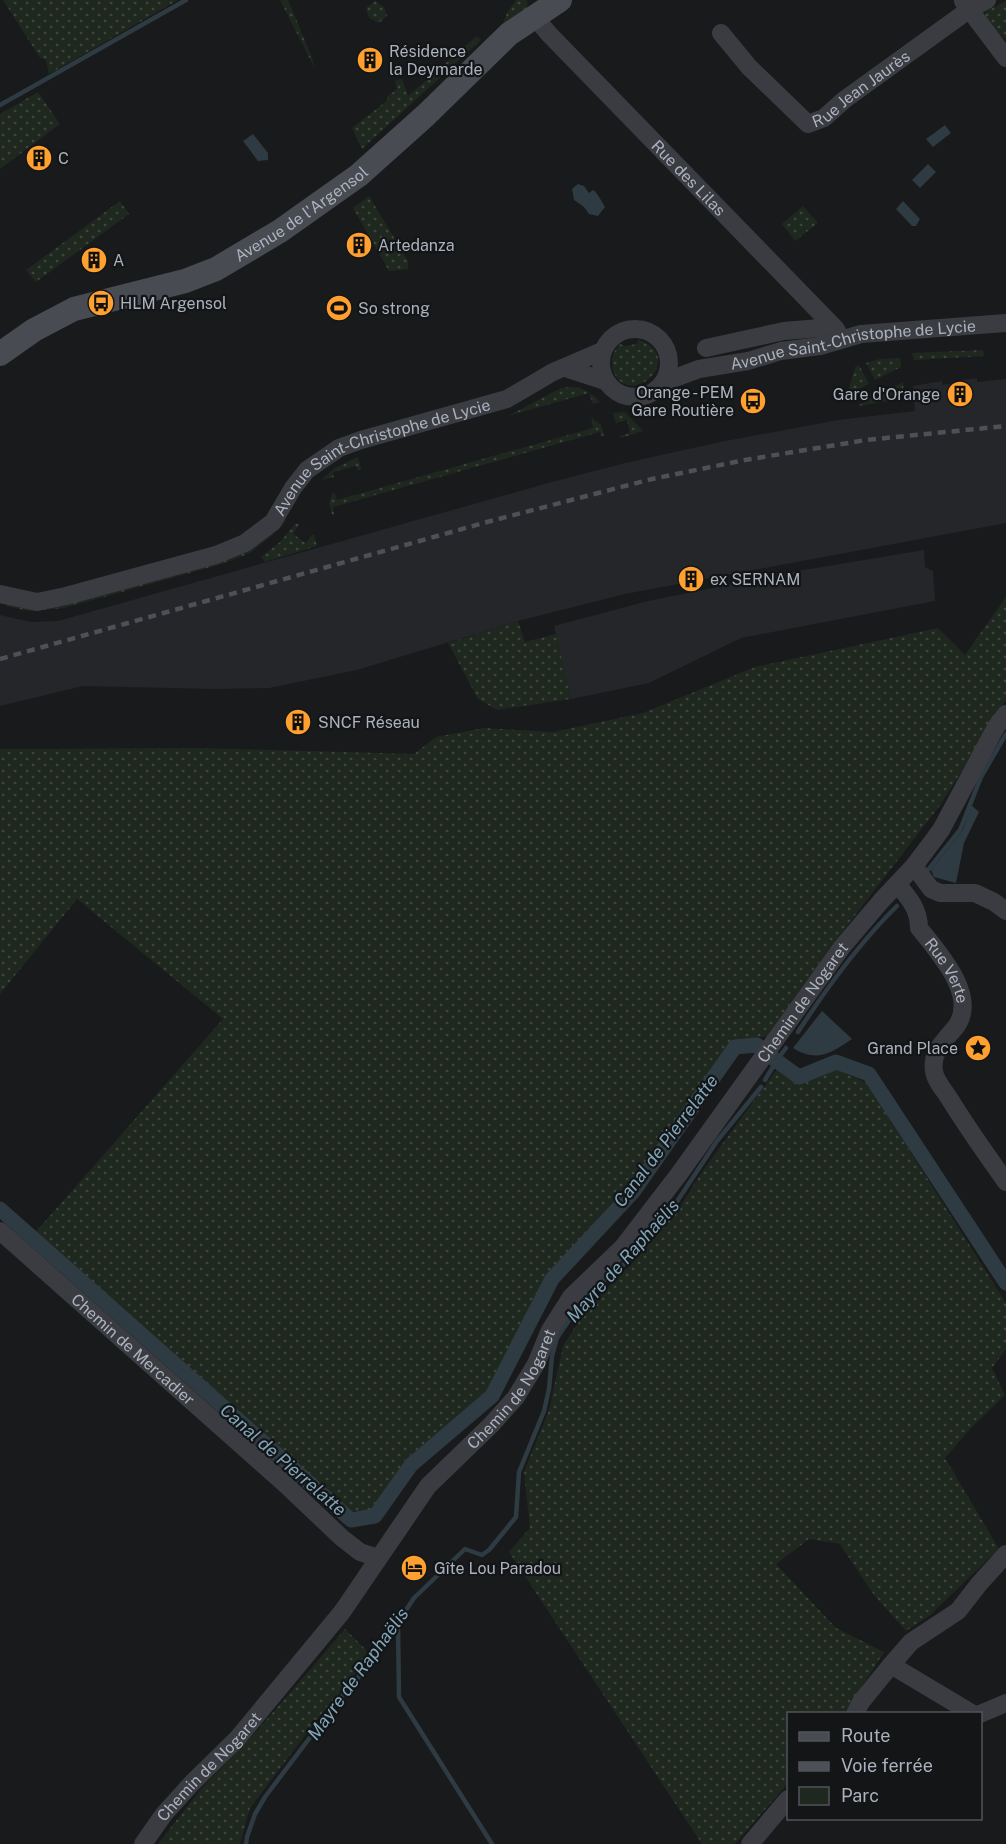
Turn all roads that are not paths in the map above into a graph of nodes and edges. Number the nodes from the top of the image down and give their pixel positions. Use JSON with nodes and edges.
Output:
{"nodes":[{"id":1,"x":560,"y":0,"type":"edge"},
{"id":2,"x":987,"y":0,"type":"edge"},
{"id":3,"x":966,"y":4,"type":"edge"},
{"id":4,"x":534,"y":16,"type":"junction"},
{"id":5,"x":721,"y":33,"type":"dead end"},
{"id":6,"x":1006,"y":58,"type":"edge"},
{"id":7,"x":830,"y":323,"type":"junction"},
{"id":8,"x":1006,"y":323,"type":"edge"},
{"id":9,"x":837,"y":342,"type":"junction"},
{"id":10,"x":706,"y":348,"type":"dead end"},
{"id":11,"x":602,"y":351,"type":"junction"},
{"id":12,"x":0,"y":354,"type":"edge"},
{"id":13,"x":669,"y":355,"type":"junction"},
{"id":14,"x":565,"y":368,"type":"junction"},
{"id":15,"x":699,"y":369,"type":"junction"},
{"id":16,"x":605,"y":381,"type":"junction"},
{"id":17,"x":664,"y":382,"type":"junction"},
{"id":18,"x":0,"y":594,"type":"edge"},
{"id":19,"x":1006,"y":714,"type":"edge"},
{"id":20,"x":914,"y":866,"type":"junction"},
{"id":21,"x":897,"y":885,"type":"junction"},
{"id":22,"x":1006,"y":911,"type":"edge"},
{"id":23,"x":1006,"y":1182,"type":"edge"},
{"id":24,"x":0,"y":1231,"type":"edge"},
{"id":25,"x":1006,"y":1554,"type":"edge"},
{"id":26,"x":378,"y":1558,"type":"junction"},
{"id":27,"x":891,"y":1665,"type":"junction"},
{"id":28,"x":1006,"y":1702,"type":"edge"},
{"id":29,"x":856,"y":1712,"type":"edge"},
{"id":30,"x":971,"y":1712,"type":"edge"},
{"id":31,"x":982,"y":1714,"type":"edge"},
{"id":32,"x":787,"y":1801,"type":"edge"},
{"id":33,"x":143,"y":1844,"type":"edge"},
{"id":34,"x":750,"y":1844,"type":"edge"}],
"edges":[{"from":1,"to":4,"type":"street","name":"Avenue de l'Argensol"},
{"from":2,"to":3,"type":"street","name":"Rue Jean Jaurès"},
{"from":3,"to":5,"type":"street","name":"Rue Jean Jaurès"},
{"from":3,"to":6,"type":"street"},
{"from":4,"to":7,"type":"street","name":"Rue des Lilas"},
{"from":4,"to":12,"type":"street","name":"Avenue de l'Argensol"},
{"from":7,"to":9,"type":"street","name":"Rue des Lilas"},
{"from":7,"to":10,"type":"street"},
{"from":8,"to":9,"type":"street","name":"Avenue Saint-Christophe de Lycie"},
{"from":9,"to":15,"type":"street","name":"Avenue Saint-Christophe de Lycie"},
{"from":11,"to":13,"type":"street"},
{"from":11,"to":14,"type":"street","name":"Avenue Saint-Christophe de Lycie"},
{"from":11,"to":16,"type":"street"},
{"from":13,"to":15,"type":"street"},
{"from":13,"to":17,"type":"street"},
{"from":14,"to":16,"type":"street"},
{"from":14,"to":18,"type":"street","name":"Avenue Saint-Christophe de Lycie"},
{"from":15,"to":17,"type":"street","name":"Avenue Saint-Christophe de Lycie"},
{"from":16,"to":17,"type":"street"},
{"from":19,"to":20,"type":"street","name":"Chemin de Nogaret"},
{"from":20,"to":21,"type":"street","name":"Chemin de Nogaret"},
{"from":20,"to":22,"type":"street"},
{"from":21,"to":23,"type":"street","name":"Rue Verte"},
{"from":21,"to":26,"type":"street","name":"Chemin de Nogaret"},
{"from":24,"to":26,"type":"street","name":"Chemin de Mercadier"},
{"from":25,"to":27,"type":"street"},
{"from":26,"to":33,"type":"street","name":"Chemin de Nogaret"},
{"from":27,"to":29,"type":"street"},
{"from":27,"to":30,"type":"street"},
{"from":28,"to":31,"type":"street"},
{"from":32,"to":34,"type":"street"}]}
